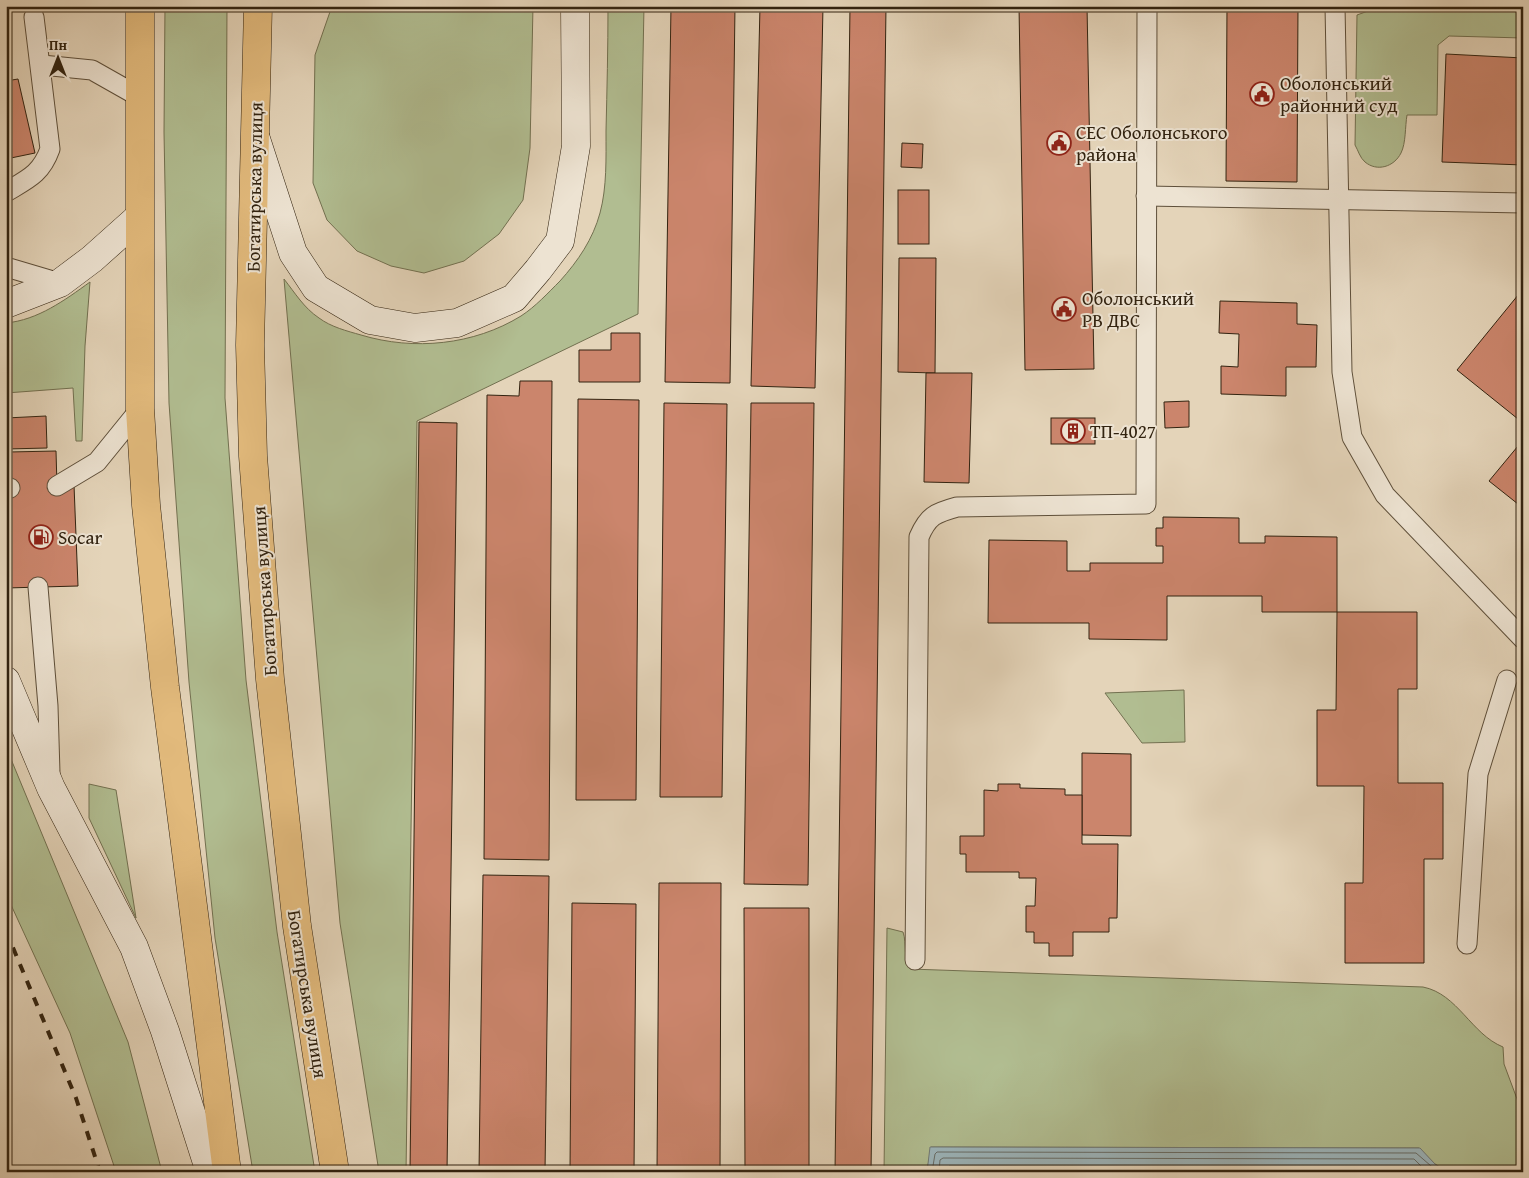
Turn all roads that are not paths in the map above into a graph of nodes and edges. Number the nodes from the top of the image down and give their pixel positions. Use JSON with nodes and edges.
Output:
{"nodes":[{"id":1,"x":140,"y":6,"type":"edge"},
{"id":2,"x":258,"y":6,"type":"edge"},
{"id":3,"x":575,"y":6,"type":"edge"},
{"id":4,"x":1147,"y":6,"type":"edge"},
{"id":5,"x":1334,"y":6,"type":"edge"},
{"id":6,"x":34,"y":17,"type":"dead end"},
{"id":7,"x":42,"y":65,"type":"junction"},
{"id":8,"x":138,"y":96,"type":"junction"},
{"id":9,"x":255,"y":134,"type":"junction"},
{"id":10,"x":6,"y":192,"type":"edge"},
{"id":11,"x":1146,"y":196,"type":"junction"},
{"id":12,"x":1338,"y":200,"type":"junction"},
{"id":13,"x":1523,"y":204,"type":"edge"},
{"id":14,"x":139,"y":217,"type":"junction"},
{"id":15,"x":6,"y":267,"type":"edge"},
{"id":16,"x":60,"y":283,"type":"junction"},
{"id":17,"x":6,"y":304,"type":"edge"},
{"id":18,"x":140,"y":409,"type":"junction"},
{"id":19,"x":57,"y":486,"type":"dead end"},
{"id":20,"x":38,"y":587,"type":"dead end"},
{"id":21,"x":1523,"y":639,"type":"edge"},
{"id":22,"x":1507,"y":680,"type":"dead end"},
{"id":23,"x":6,"y":681,"type":"edge"},
{"id":24,"x":51,"y":788,"type":"junction"},
{"id":25,"x":1467,"y":944,"type":"dead end"},
{"id":26,"x":915,"y":960,"type":"dead end"},
{"id":27,"x":210,"y":1172,"type":"edge"},
{"id":28,"x":227,"y":1172,"type":"edge"},
{"id":29,"x":335,"y":1172,"type":"edge"}],
"edges":[{"from":1,"to":8,"type":"main road"},
{"from":2,"to":9,"type":"main road","name":"Богатирська вулиця"},
{"from":3,"to":9,"type":"main road"},
{"from":4,"to":11,"type":"lane"},
{"from":5,"to":12,"type":"lane"},
{"from":6,"to":7,"type":"lane"},
{"from":7,"to":8,"type":"lane"},
{"from":7,"to":10,"type":"lane"},
{"from":8,"to":14,"type":"main road"},
{"from":9,"to":29,"type":"main road","name":"Богатирська вулиця"},
{"from":11,"to":12,"type":"lane"},
{"from":11,"to":26,"type":"lane"},
{"from":12,"to":13,"type":"lane"},
{"from":12,"to":21,"type":"lane"},
{"from":14,"to":16,"type":"main road"},
{"from":14,"to":18,"type":"main road"},
{"from":15,"to":16,"type":"lane"},
{"from":16,"to":17,"type":"main road"},
{"from":18,"to":19,"type":"lane"},
{"from":18,"to":28,"type":"main road"},
{"from":20,"to":24,"type":"lane"},
{"from":22,"to":25,"type":"lane"},
{"from":23,"to":24,"type":"main road"},
{"from":24,"to":27,"type":"main road"}]}
